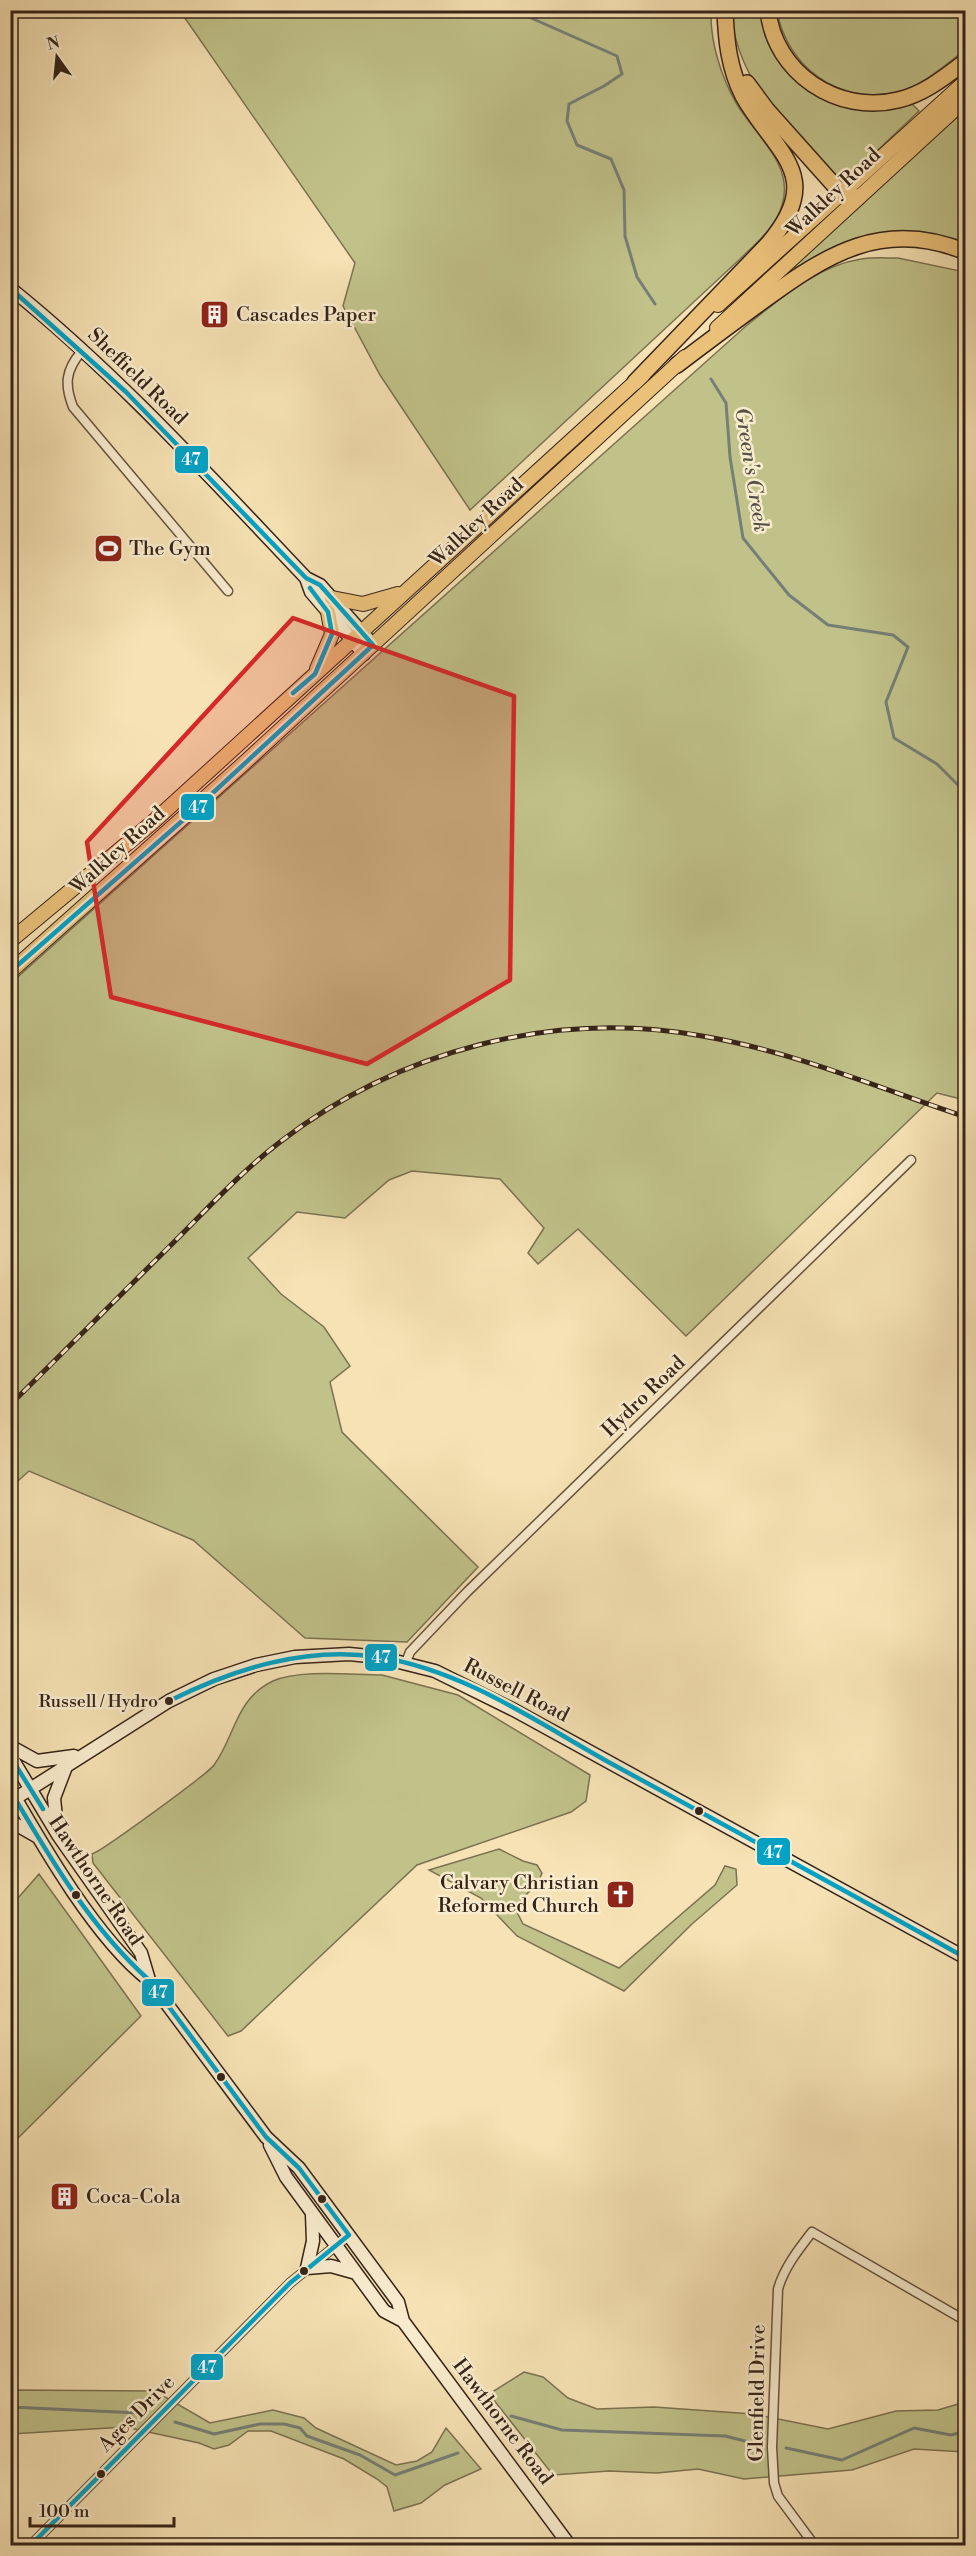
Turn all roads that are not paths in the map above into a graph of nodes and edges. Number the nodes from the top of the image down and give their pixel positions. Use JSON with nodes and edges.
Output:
{"nodes":[{"id":1,"x":725,"y":10,"type":"edge"},
{"id":2,"x":768,"y":10,"type":"edge"},
{"id":3,"x":727,"y":30,"type":"junction"},
{"id":4,"x":966,"y":61,"type":"edge"},
{"id":5,"x":966,"y":81,"type":"edge"},
{"id":6,"x":966,"y":99,"type":"edge"},
{"id":7,"x":842,"y":194,"type":"junction"},
{"id":8,"x":858,"y":197,"type":"junction"},
{"id":9,"x":966,"y":252,"type":"edge"},
{"id":10,"x":10,"y":288,"type":"edge"},
{"id":11,"x":81,"y":352,"type":"junction"},
{"id":12,"x":677,"y":364,"type":"junction"},
{"id":13,"x":635,"y":382,"type":"junction"},
{"id":14,"x":306,"y":578,"type":"junction"},
{"id":15,"x":228,"y":591,"type":"dead end"},
{"id":16,"x":405,"y":591,"type":"junction"},
{"id":17,"x":332,"y":598,"type":"junction"},
{"id":18,"x":328,"y":612,"type":"junction"},
{"id":19,"x":357,"y":635,"type":"junction"},
{"id":20,"x":368,"y":649,"type":"junction"},
{"id":21,"x":315,"y":674,"type":"junction"},
{"id":22,"x":10,"y":941,"type":"edge"},
{"id":23,"x":10,"y":972,"type":"edge"},
{"id":24,"x":910,"y":1160,"type":"dead end"},
{"id":25,"x":406,"y":1662,"type":"junction"},
{"id":26,"x":10,"y":1746,"type":"edge"},
{"id":27,"x":84,"y":1754,"type":"junction"},
{"id":28,"x":10,"y":1755,"type":"edge"},
{"id":29,"x":67,"y":1764,"type":"junction"},
{"id":30,"x":31,"y":1788,"type":"junction"},
{"id":31,"x":13,"y":1794,"type":"edge"},
{"id":32,"x":10,"y":1821,"type":"edge"},
{"id":33,"x":58,"y":1835,"type":"junction"},
{"id":34,"x":40,"y":1838,"type":"junction"},
{"id":35,"x":966,"y":1958,"type":"edge"},
{"id":36,"x":149,"y":1980,"type":"junction"},
{"id":37,"x":266,"y":2137,"type":"junction"},
{"id":38,"x":312,"y":2214,"type":"junction"},
{"id":39,"x":349,"y":2235,"type":"junction"},
{"id":40,"x":334,"y":2245,"type":"junction"},
{"id":41,"x":308,"y":2268,"type":"junction"},
{"id":42,"x":356,"y":2273,"type":"junction"},
{"id":43,"x":403,"y":2321,"type":"junction"},
{"id":44,"x":966,"y":2321,"type":"edge"},
{"id":45,"x":30,"y":2546,"type":"edge"},
{"id":46,"x":570,"y":2546,"type":"edge"},
{"id":47,"x":815,"y":2546,"type":"edge"}],
"edges":[{"from":1,"to":3,"type":"highway"},
{"from":2,"to":4,"type":"highway"},
{"from":3,"to":7,"type":"highway"},
{"from":3,"to":13,"type":"highway"},
{"from":5,"to":7,"type":"main road","name":"Walkley Road"},
{"from":6,"to":8,"type":"main road","name":"Walkley Road"},
{"from":7,"to":8,"type":"highway"},
{"from":7,"to":13,"type":"main road","name":"Walkley Road"},
{"from":8,"to":12,"type":"main road","name":"Walkley Road"},
{"from":9,"to":12,"type":"highway"},
{"from":10,"to":11,"type":"main road","name":"Sheffield Road"},
{"from":11,"to":14,"type":"main road","name":"Sheffield Road"},
{"from":11,"to":15,"type":"street"},
{"from":12,"to":20,"type":"main road","name":"Walkley Road"},
{"from":13,"to":16,"type":"main road","name":"Walkley Road"},
{"from":14,"to":17,"type":"main road","name":"Sheffield Road"},
{"from":14,"to":18,"type":"main road","name":"Sheffield Road"},
{"from":16,"to":17,"type":"main road"},
{"from":16,"to":19,"type":"main road","name":"Walkley Road"},
{"from":17,"to":19,"type":"main road","name":"Sheffield Road"},
{"from":18,"to":19,"type":"main road","name":"Sheffield Road"},
{"from":18,"to":21,"type":"main road"},
{"from":19,"to":20,"type":"main road","name":"Sheffield Road"},
{"from":19,"to":21,"type":"main road","name":"Walkley Road"},
{"from":20,"to":23,"type":"main road","name":"Walkley Road"},
{"from":21,"to":22,"type":"main road","name":"Walkley Road"},
{"from":24,"to":25,"type":"street","name":"Hydro Road"},
{"from":25,"to":27,"type":"main road","name":"Russell Road"},
{"from":25,"to":35,"type":"main road","name":"Russell Road"},
{"from":26,"to":27,"type":"main road"},
{"from":27,"to":29,"type":"main road","name":"Russell Road"},
{"from":28,"to":30,"type":"main road"},
{"from":29,"to":30,"type":"main road","name":"Russell Road"},
{"from":29,"to":33,"type":"main road"},
{"from":30,"to":31,"type":"main road","name":"Russell Road"},
{"from":30,"to":33,"type":"main road","name":"Hawthorne Road"},
{"from":31,"to":34,"type":"main road","name":"Hawthorne Road"},
{"from":32,"to":34,"type":"main road"},
{"from":33,"to":36,"type":"main road","name":"Hawthorne Road"},
{"from":34,"to":36,"type":"main road","name":"Hawthorne Road"},
{"from":36,"to":37,"type":"main road","name":"Hawthorne Road"},
{"from":37,"to":38,"type":"main road","name":"Hawthorne Road"},
{"from":37,"to":39,"type":"main road","name":"Hawthorne Road"},
{"from":38,"to":40,"type":"main road","name":"Hawthorne Road"},
{"from":38,"to":41,"type":"main road"},
{"from":39,"to":40,"type":"street","name":"Ages Drive"},
{"from":39,"to":43,"type":"main road","name":"Hawthorne Road"},
{"from":40,"to":41,"type":"street","name":"Ages Drive"},
{"from":40,"to":42,"type":"main road","name":"Hawthorne Road"},
{"from":41,"to":42,"type":"main road"},
{"from":41,"to":45,"type":"street","name":"Ages Drive"},
{"from":42,"to":43,"type":"main road","name":"Hawthorne Road"},
{"from":43,"to":46,"type":"main road","name":"Hawthorne Road"},
{"from":44,"to":47,"type":"street","name":"Glenfield Drive"}]}
